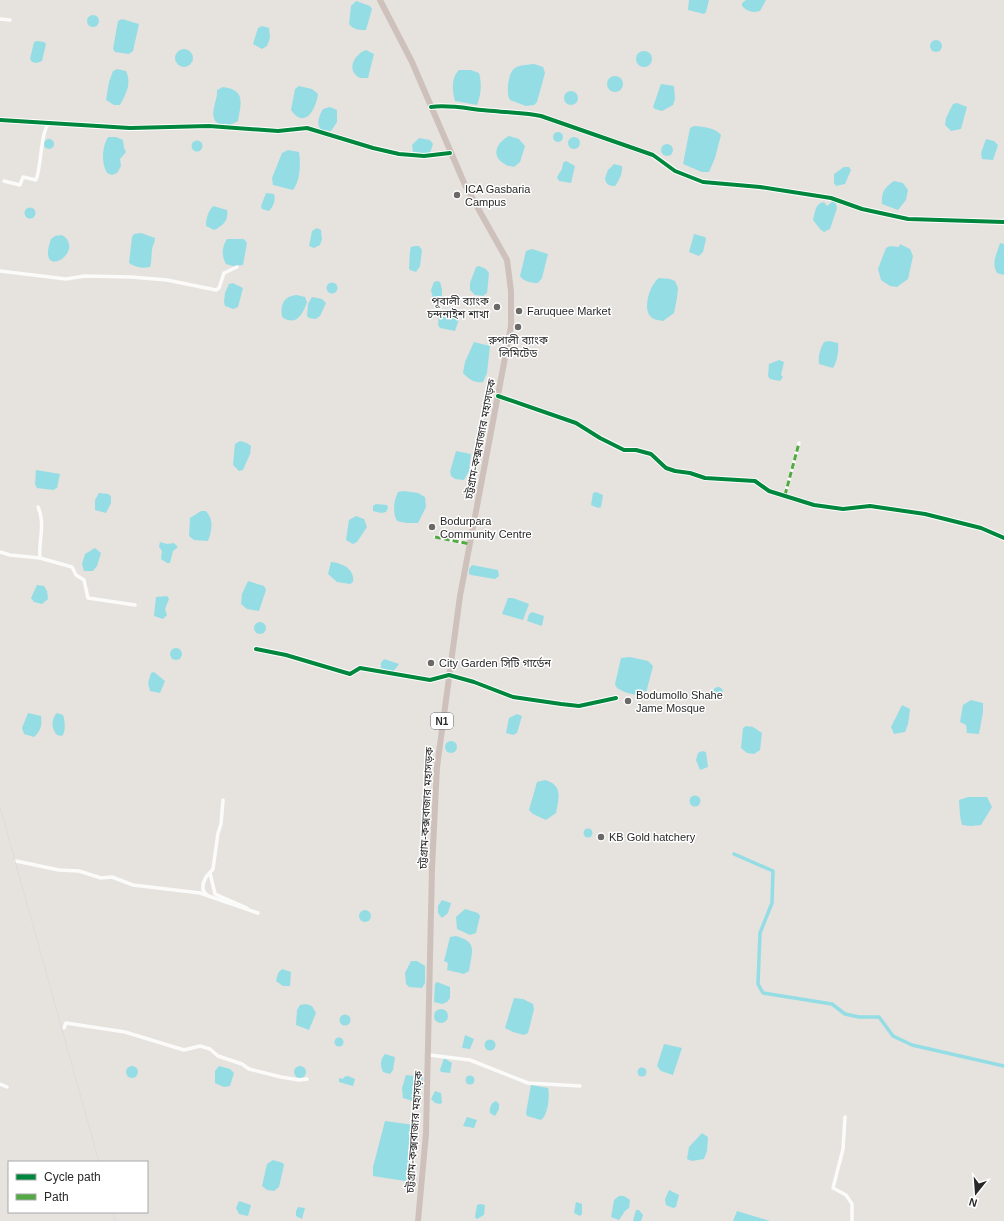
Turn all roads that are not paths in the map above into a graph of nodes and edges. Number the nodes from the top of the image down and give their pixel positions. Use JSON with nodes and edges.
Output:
{"nodes":[{"id":1,"x":380,"y":0,"type":"edge"},
{"id":2,"x":0,"y":19,"type":"edge"},
{"id":3,"x":10,"y":20,"type":"dead end"},
{"id":4,"x":431,"y":107,"type":"junction"},
{"id":5,"x":0,"y":120,"type":"edge"},
{"id":6,"x":49,"y":123,"type":"junction"},
{"id":7,"x":450,"y":153,"type":"junction"},
{"id":8,"x":4,"y":181,"type":"dead end"},
{"id":9,"x":1004,"y":222,"type":"edge"},
{"id":10,"x":237,"y":267,"type":"dead end"},
{"id":11,"x":0,"y":271,"type":"edge"},
{"id":12,"x":498,"y":396,"type":"junction"},
{"id":13,"x":799,"y":443,"type":"dead end"},
{"id":14,"x":785,"y":495,"type":"junction"},
{"id":15,"x":38,"y":507,"type":"dead end"},
{"id":16,"x":435,"y":536,"type":"dead end"},
{"id":17,"x":1004,"y":538,"type":"edge"},
{"id":18,"x":470,"y":544,"type":"junction"},
{"id":19,"x":0,"y":552,"type":"edge"},
{"id":20,"x":40,"y":558,"type":"junction"},
{"id":21,"x":135,"y":605,"type":"dead end"},
{"id":22,"x":256,"y":649,"type":"dead end"},
{"id":23,"x":449,"y":675,"type":"junction"},
{"id":24,"x":616,"y":698,"type":"dead end"},
{"id":25,"x":223,"y":800,"type":"dead end"},
{"id":26,"x":16,"y":861,"type":"dead end"},
{"id":27,"x":210,"y":873,"type":"junction"},
{"id":28,"x":208,"y":896,"type":"junction"},
{"id":29,"x":253,"y":912,"type":"junction"},
{"id":30,"x":258,"y":913,"type":"dead end"},
{"id":31,"x":64,"y":1028,"type":"dead end"},
{"id":32,"x":429,"y":1055,"type":"junction"},
{"id":33,"x":307,"y":1078,"type":"dead end"},
{"id":34,"x":0,"y":1084,"type":"edge"},
{"id":35,"x":580,"y":1086,"type":"dead end"},
{"id":36,"x":7,"y":1087,"type":"dead end"},
{"id":37,"x":845,"y":1117,"type":"dead end"},
{"id":38,"x":418,"y":1221,"type":"edge"},
{"id":39,"x":852,"y":1221,"type":"edge"}],
"edges":[{"from":1,"to":4,"type":"highway","name":"চট্টগ্রাম-কক্সবাজার মহাসড়ক","number":"N1"},
{"from":2,"to":3,"type":"street"},
{"from":4,"to":7,"type":"highway","name":"চট্টগ্রাম-কক্সবাজার মহাসড়ক","number":"N1"},
{"from":4,"to":9,"type":"street"},
{"from":5,"to":6,"type":"street"},
{"from":6,"to":7,"type":"street"},
{"from":6,"to":8,"type":"street"},
{"from":7,"to":12,"type":"highway","name":"চট্টগ্রাম-কক্সবাজার মহাসড়ক","number":"N1"},
{"from":10,"to":11,"type":"street"},
{"from":12,"to":14,"type":"street"},
{"from":12,"to":18,"type":"highway","name":"চট্টগ্রাম-কক্সবাজার মহাসড়ক","number":"N1"},
{"from":13,"to":14,"type":"street"},
{"from":14,"to":17,"type":"street"},
{"from":15,"to":20,"type":"street"},
{"from":16,"to":18,"type":"street"},
{"from":18,"to":23,"type":"highway","name":"চট্টগ্রাম-কক্সবাজার মহাসড়ক","number":"N1"},
{"from":19,"to":20,"type":"street"},
{"from":20,"to":21,"type":"street"},
{"from":22,"to":23,"type":"street"},
{"from":23,"to":24,"type":"street"},
{"from":23,"to":32,"type":"highway","name":"চট্টগ্রাম-কক্সবাজার মহাসড়ক","number":"N1"},
{"from":25,"to":27,"type":"street"},
{"from":26,"to":28,"type":"street"},
{"from":27,"to":28,"type":"street"},
{"from":27,"to":29,"type":"street"},
{"from":28,"to":29,"type":"street"},
{"from":29,"to":30,"type":"street"},
{"from":31,"to":33,"type":"street"},
{"from":32,"to":35,"type":"street"},
{"from":32,"to":38,"type":"highway","name":"চট্টগ্রাম-কক্সবাজার মহাসড়ক","number":"N1"},
{"from":34,"to":36,"type":"street"},
{"from":37,"to":39,"type":"street"}]}
